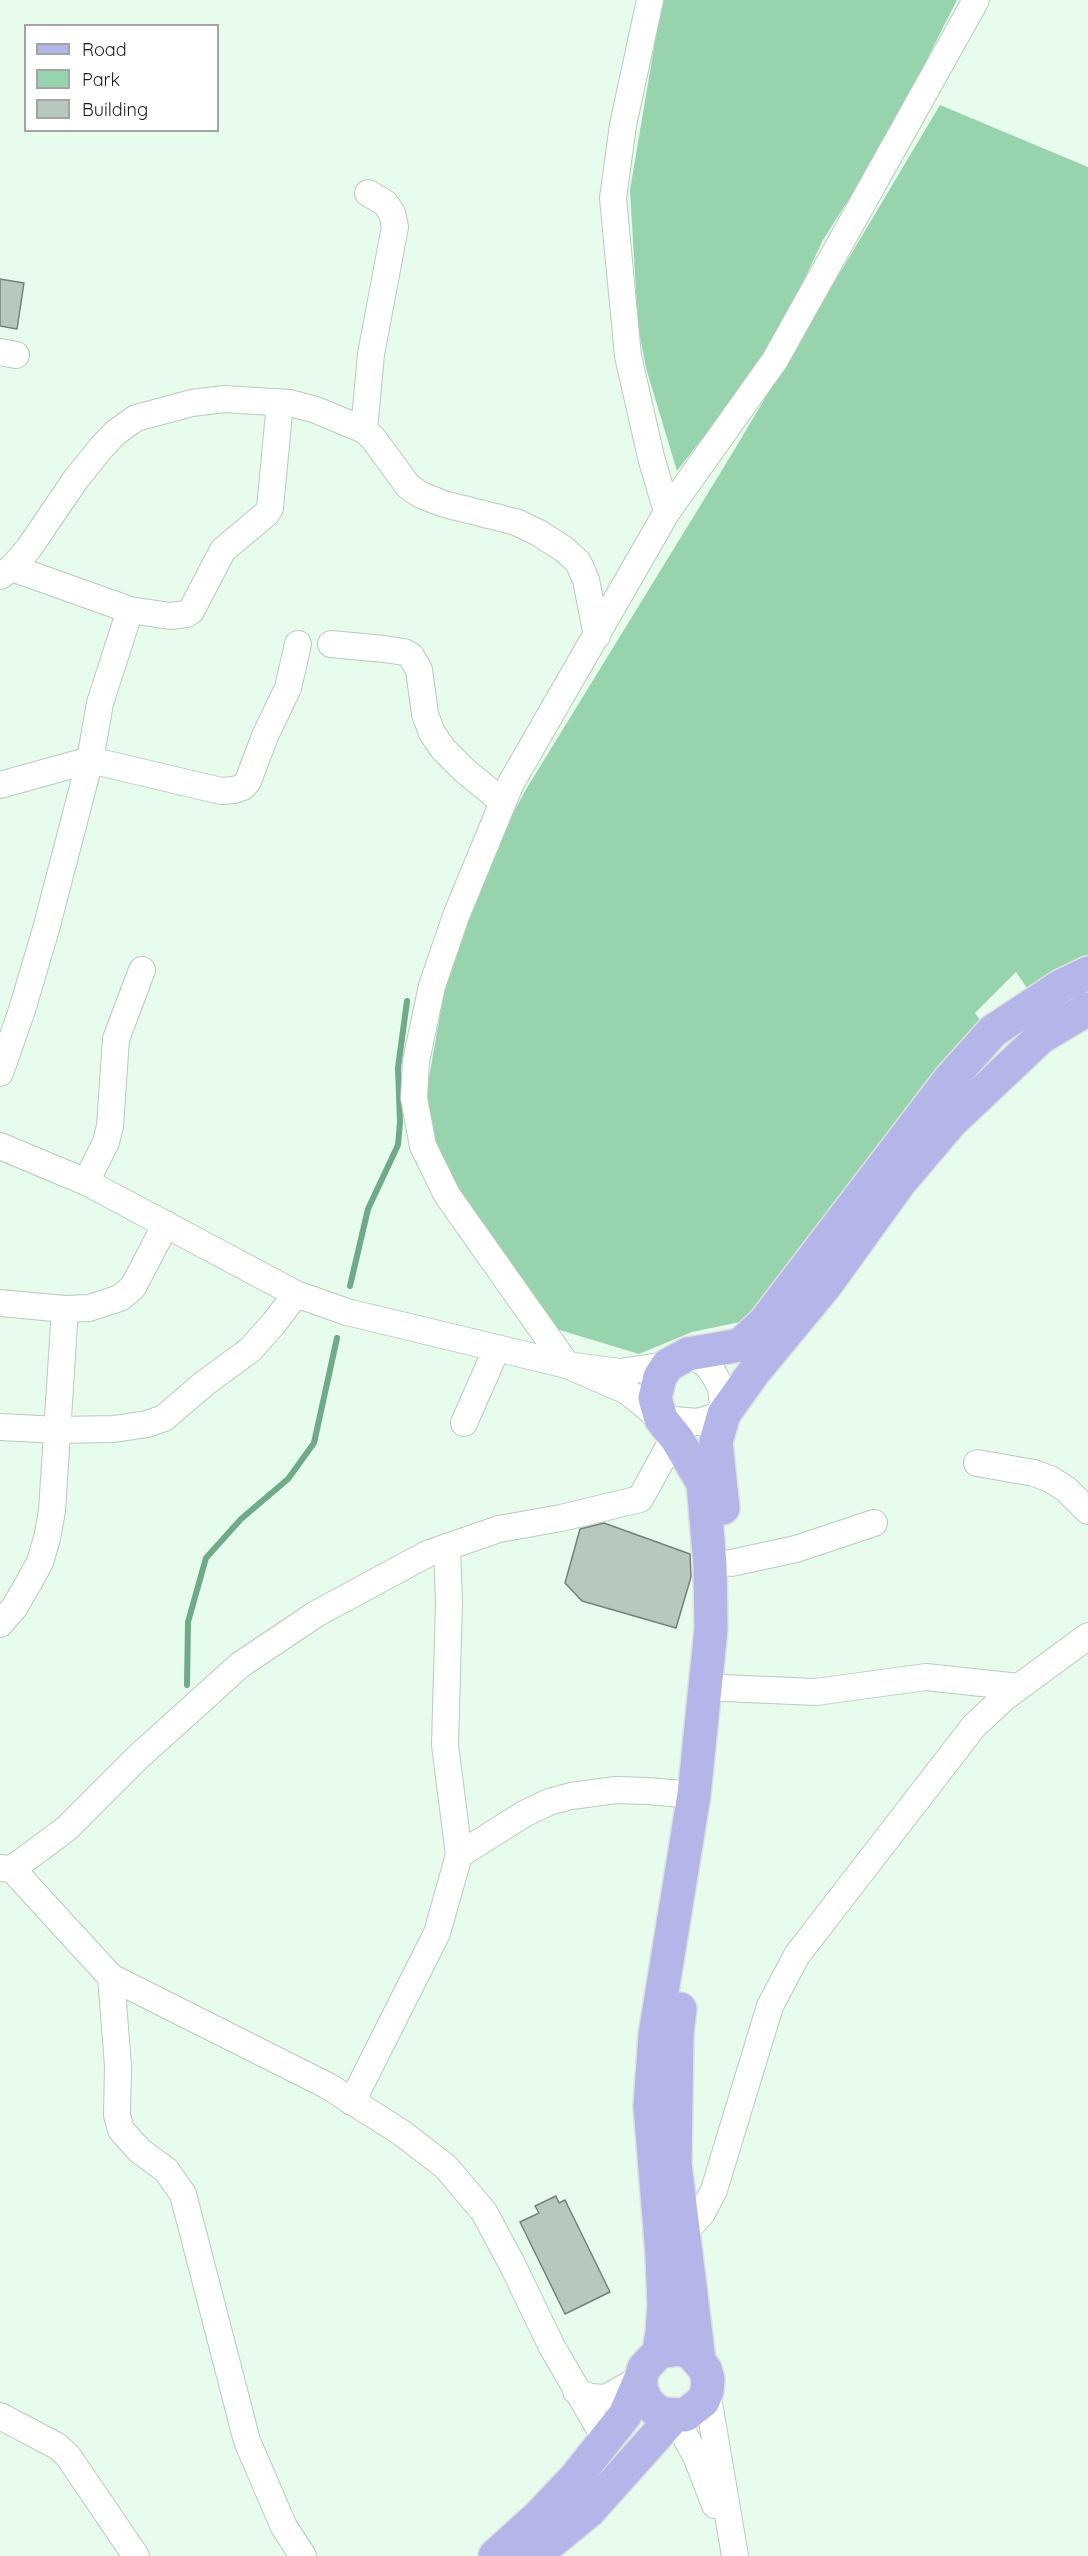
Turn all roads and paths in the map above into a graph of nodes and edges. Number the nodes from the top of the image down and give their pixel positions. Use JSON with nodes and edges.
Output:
{"nodes":[{"id":1,"x":650,"y":0,"type":"edge"},
{"id":2,"x":976,"y":0,"type":"edge"},
{"id":3,"x":368,"y":193,"type":"dead end"},
{"id":4,"x":280,"y":403,"type":"junction"},
{"id":5,"x":364,"y":430,"type":"junction"},
{"id":6,"x":667,"y":512,"type":"junction"},
{"id":7,"x":6,"y":572,"type":"edge"},
{"id":8,"x":130,"y":610,"type":"junction"},
{"id":9,"x":597,"y":636,"type":"junction"},
{"id":10,"x":298,"y":644,"type":"dead end"},
{"id":11,"x":332,"y":644,"type":"dead end"},
{"id":12,"x":90,"y":760,"type":"junction"},
{"id":13,"x":1,"y":790,"type":"edge"},
{"id":14,"x":503,"y":802,"type":"junction"},
{"id":15,"x":142,"y":970,"type":"dead end"},
{"id":16,"x":1088,"y":973,"type":"edge"},
{"id":17,"x":1088,"y":1009,"type":"edge"},
{"id":18,"x":0,"y":1072,"type":"edge"},
{"id":19,"x":0,"y":1146,"type":"edge"},
{"id":20,"x":86,"y":1182,"type":"junction"},
{"id":21,"x":166,"y":1224,"type":"junction"},
{"id":22,"x":296,"y":1293,"type":"junction"},
{"id":23,"x":0,"y":1303,"type":"edge"},
{"id":24,"x":65,"y":1309,"type":"junction"},
{"id":25,"x":497,"y":1348,"type":"junction"},
{"id":26,"x":678,"y":1360,"type":"junction"},
{"id":27,"x":567,"y":1365,"type":"junction"},
{"id":28,"x":724,"y":1414,"type":"junction"},
{"id":29,"x":464,"y":1424,"type":"dead end"},
{"id":30,"x":673,"y":1426,"type":"junction"},
{"id":31,"x":0,"y":1427,"type":"edge"},
{"id":32,"x":57,"y":1430,"type":"junction"},
{"id":33,"x":977,"y":1463,"type":"dead end"},
{"id":34,"x":1088,"y":1510,"type":"edge"},
{"id":35,"x":874,"y":1523,"type":"dead end"},
{"id":36,"x":447,"y":1547,"type":"junction"},
{"id":37,"x":731,"y":1563,"type":"junction"},
{"id":38,"x":0,"y":1624,"type":"edge"},
{"id":39,"x":1088,"y":1636,"type":"edge"},
{"id":40,"x":1019,"y":1687,"type":"junction"},
{"id":41,"x":723,"y":1688,"type":"junction"},
{"id":42,"x":694,"y":1796,"type":"junction"},
{"id":43,"x":459,"y":1855,"type":"junction"},
{"id":44,"x":6,"y":1869,"type":"edge"},
{"id":45,"x":111,"y":1977,"type":"junction"},
{"id":46,"x":352,"y":2102,"type":"junction"},
{"id":47,"x":685,"y":2232,"type":"junction"},
{"id":48,"x":699,"y":2360,"type":"junction"},
{"id":49,"x":650,"y":2365,"type":"junction"},
{"id":50,"x":576,"y":2391,"type":"junction"},
{"id":51,"x":707,"y":2391,"type":"junction"},
{"id":52,"x":0,"y":2416,"type":"edge"},
{"id":53,"x":674,"y":2416,"type":"junction"},
{"id":54,"x":606,"y":2440,"type":"junction"},
{"id":55,"x":136,"y":2556,"type":"edge"},
{"id":56,"x":303,"y":2556,"type":"edge"},
{"id":57,"x":495,"y":2556,"type":"edge"},
{"id":58,"x":534,"y":2556,"type":"edge"},
{"id":59,"x":734,"y":2556,"type":"edge"}],
"edges":[{"from":1,"to":6,"type":"street"},
{"from":2,"to":6,"type":"street"},
{"from":3,"to":5,"type":"street"},
{"from":4,"to":5,"type":"street"},
{"from":4,"to":7,"type":"street"},
{"from":4,"to":8,"type":"street"},
{"from":5,"to":9,"type":"street"},
{"from":6,"to":9,"type":"street"},
{"from":7,"to":8,"type":"street"},
{"from":8,"to":12,"type":"street"},
{"from":9,"to":14,"type":"street"},
{"from":10,"to":12,"type":"street"},
{"from":11,"to":14,"type":"street"},
{"from":12,"to":13,"type":"street"},
{"from":12,"to":18,"type":"street"},
{"from":14,"to":27,"type":"street"},
{"from":15,"to":20,"type":"street"},
{"from":16,"to":26,"type":"main road"},
{"from":17,"to":28,"type":"main road"},
{"from":19,"to":20,"type":"street"},
{"from":20,"to":21,"type":"street"},
{"from":21,"to":22,"type":"street"},
{"from":21,"to":24,"type":"street"},
{"from":22,"to":25,"type":"street"},
{"from":22,"to":32,"type":"street"},
{"from":23,"to":24,"type":"street"},
{"from":24,"to":32,"type":"street"},
{"from":25,"to":27,"type":"street"},
{"from":25,"to":29,"type":"street"},
{"from":26,"to":27,"type":"street"},
{"from":26,"to":28,"type":"street"},
{"from":26,"to":30,"type":"main road"},
{"from":27,"to":30,"type":"street"},
{"from":28,"to":30,"type":"street"},
{"from":28,"to":37,"type":"main road"},
{"from":30,"to":36,"type":"street"},
{"from":30,"to":42,"type":"main road"},
{"from":31,"to":32,"type":"street"},
{"from":32,"to":38,"type":"street"},
{"from":33,"to":34,"type":"street"},
{"from":35,"to":37,"type":"street"},
{"from":36,"to":43,"type":"street"},
{"from":36,"to":44,"type":"street"},
{"from":37,"to":41,"type":"main road"},
{"from":39,"to":40,"type":"street"},
{"from":40,"to":41,"type":"street"},
{"from":40,"to":47,"type":"street"},
{"from":41,"to":47,"type":"main road"},
{"from":42,"to":43,"type":"street"},
{"from":42,"to":49,"type":"main road"},
{"from":43,"to":46,"type":"street"},
{"from":44,"to":45,"type":"street"},
{"from":45,"to":46,"type":"street"},
{"from":45,"to":56,"type":"street"},
{"from":46,"to":50,"type":"street"},
{"from":47,"to":48,"type":"main road"},
{"from":48,"to":49,"type":"main road"},
{"from":48,"to":51,"type":"main road"},
{"from":49,"to":50,"type":"street"},
{"from":49,"to":53,"type":"main road"},
{"from":49,"to":54,"type":"main road"},
{"from":50,"to":54,"type":"street"},
{"from":51,"to":53,"type":"main road"},
{"from":51,"to":59,"type":"street"},
{"from":52,"to":55,"type":"street"},
{"from":53,"to":58,"type":"main road"},
{"from":53,"to":59,"type":"street"},
{"from":54,"to":57,"type":"main road"}]}
